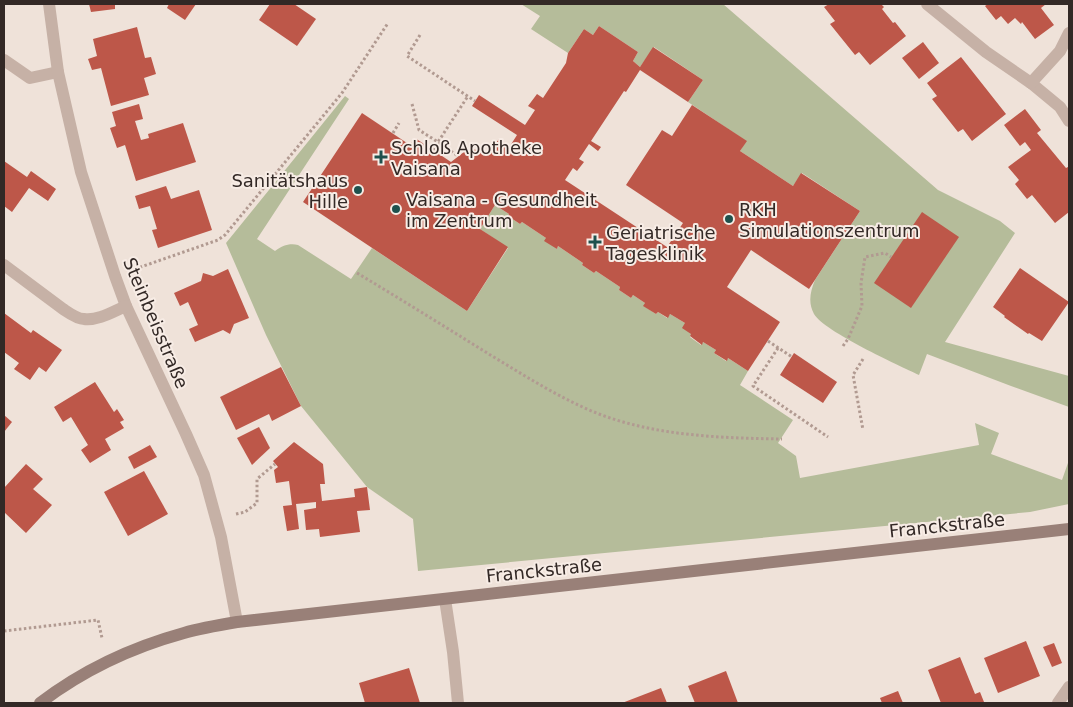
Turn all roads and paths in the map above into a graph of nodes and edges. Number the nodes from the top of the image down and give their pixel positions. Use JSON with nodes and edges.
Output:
{"nodes":[{"id":1,"x":49,"y":4,"type":"edge"},
{"id":2,"x":926,"y":4,"type":"edge"},
{"id":3,"x":388,"y":23,"type":"dead end"},
{"id":4,"x":1069,"y":34,"type":"edge"},
{"id":5,"x":420,"y":35,"type":"dead end"},
{"id":6,"x":4,"y":60,"type":"edge"},
{"id":7,"x":58,"y":72,"type":"junction"},
{"id":8,"x":1030,"y":83,"type":"junction"},
{"id":9,"x":468,"y":96,"type":"junction"},
{"id":10,"x":475,"y":101,"type":"dead end"},
{"id":11,"x":412,"y":104,"type":"dead end"},
{"id":12,"x":1069,"y":121,"type":"edge"},
{"id":13,"x":399,"y":123,"type":"dead end"},
{"id":14,"x":393,"y":133,"type":"dead end"},
{"id":15,"x":438,"y":142,"type":"junction"},
{"id":16,"x":433,"y":150,"type":"dead end"},
{"id":17,"x":458,"y":156,"type":"dead end"},
{"id":18,"x":891,"y":257,"type":"dead end"},
{"id":19,"x":4,"y":265,"type":"edge"},
{"id":20,"x":132,"y":270,"type":"dead end"},
{"id":21,"x":357,"y":273,"type":"dead end"},
{"id":22,"x":126,"y":306,"type":"junction"},
{"id":23,"x":768,"y":341,"type":"dead end"},
{"id":24,"x":843,"y":346,"type":"dead end"},
{"id":25,"x":778,"y":348,"type":"junction"},
{"id":26,"x":792,"y":357,"type":"dead end"},
{"id":27,"x":863,"y":359,"type":"dead end"},
{"id":28,"x":863,"y":430,"type":"dead end"},
{"id":29,"x":828,"y":436,"type":"dead end"},
{"id":30,"x":782,"y":439,"type":"dead end"},
{"id":31,"x":275,"y":464,"type":"dead end"},
{"id":32,"x":216,"y":519,"type":"junction"},
{"id":33,"x":1069,"y":529,"type":"edge"},
{"id":34,"x":445,"y":599,"type":"junction"},
{"id":35,"x":237,"y":622,"type":"junction"},
{"id":36,"x":4,"y":631,"type":"edge"},
{"id":37,"x":102,"y":638,"type":"dead end"},
{"id":38,"x":1069,"y":688,"type":"edge"},
{"id":39,"x":40,"y":703,"type":"edge"},
{"id":40,"x":458,"y":703,"type":"edge"},
{"id":41,"x":1058,"y":703,"type":"edge"}],
"edges":[{"from":1,"to":7,"type":"street","name":"Steinbeisstraße"},
{"from":2,"to":8,"type":"street"},
{"from":3,"to":20,"type":"path"},
{"from":4,"to":8,"type":"street"},
{"from":5,"to":9,"type":"path"},
{"from":6,"to":7,"type":"street"},
{"from":7,"to":22,"type":"street","name":"Steinbeisstraße"},
{"from":8,"to":12,"type":"street"},
{"from":9,"to":10,"type":"path"},
{"from":9,"to":15,"type":"path"},
{"from":11,"to":15,"type":"path"},
{"from":13,"to":14,"type":"path"},
{"from":15,"to":16,"type":"path"},
{"from":15,"to":17,"type":"path"},
{"from":18,"to":24,"type":"path"},
{"from":19,"to":22,"type":"street"},
{"from":21,"to":30,"type":"path"},
{"from":22,"to":32,"type":"street","name":"Steinbeisstraße"},
{"from":23,"to":25,"type":"path"},
{"from":25,"to":26,"type":"path"},
{"from":25,"to":29,"type":"path"},
{"from":27,"to":28,"type":"path"},
{"from":31,"to":32,"type":"path"},
{"from":32,"to":35,"type":"street","name":"Steinbeisstraße"},
{"from":33,"to":34,"type":"street","name":"Franckstraße"},
{"from":34,"to":35,"type":"street","name":"Franckstraße"},
{"from":34,"to":40,"type":"street"},
{"from":35,"to":39,"type":"street","name":"Franckstraße"},
{"from":36,"to":37,"type":"path"},
{"from":38,"to":41,"type":"street"}]}
